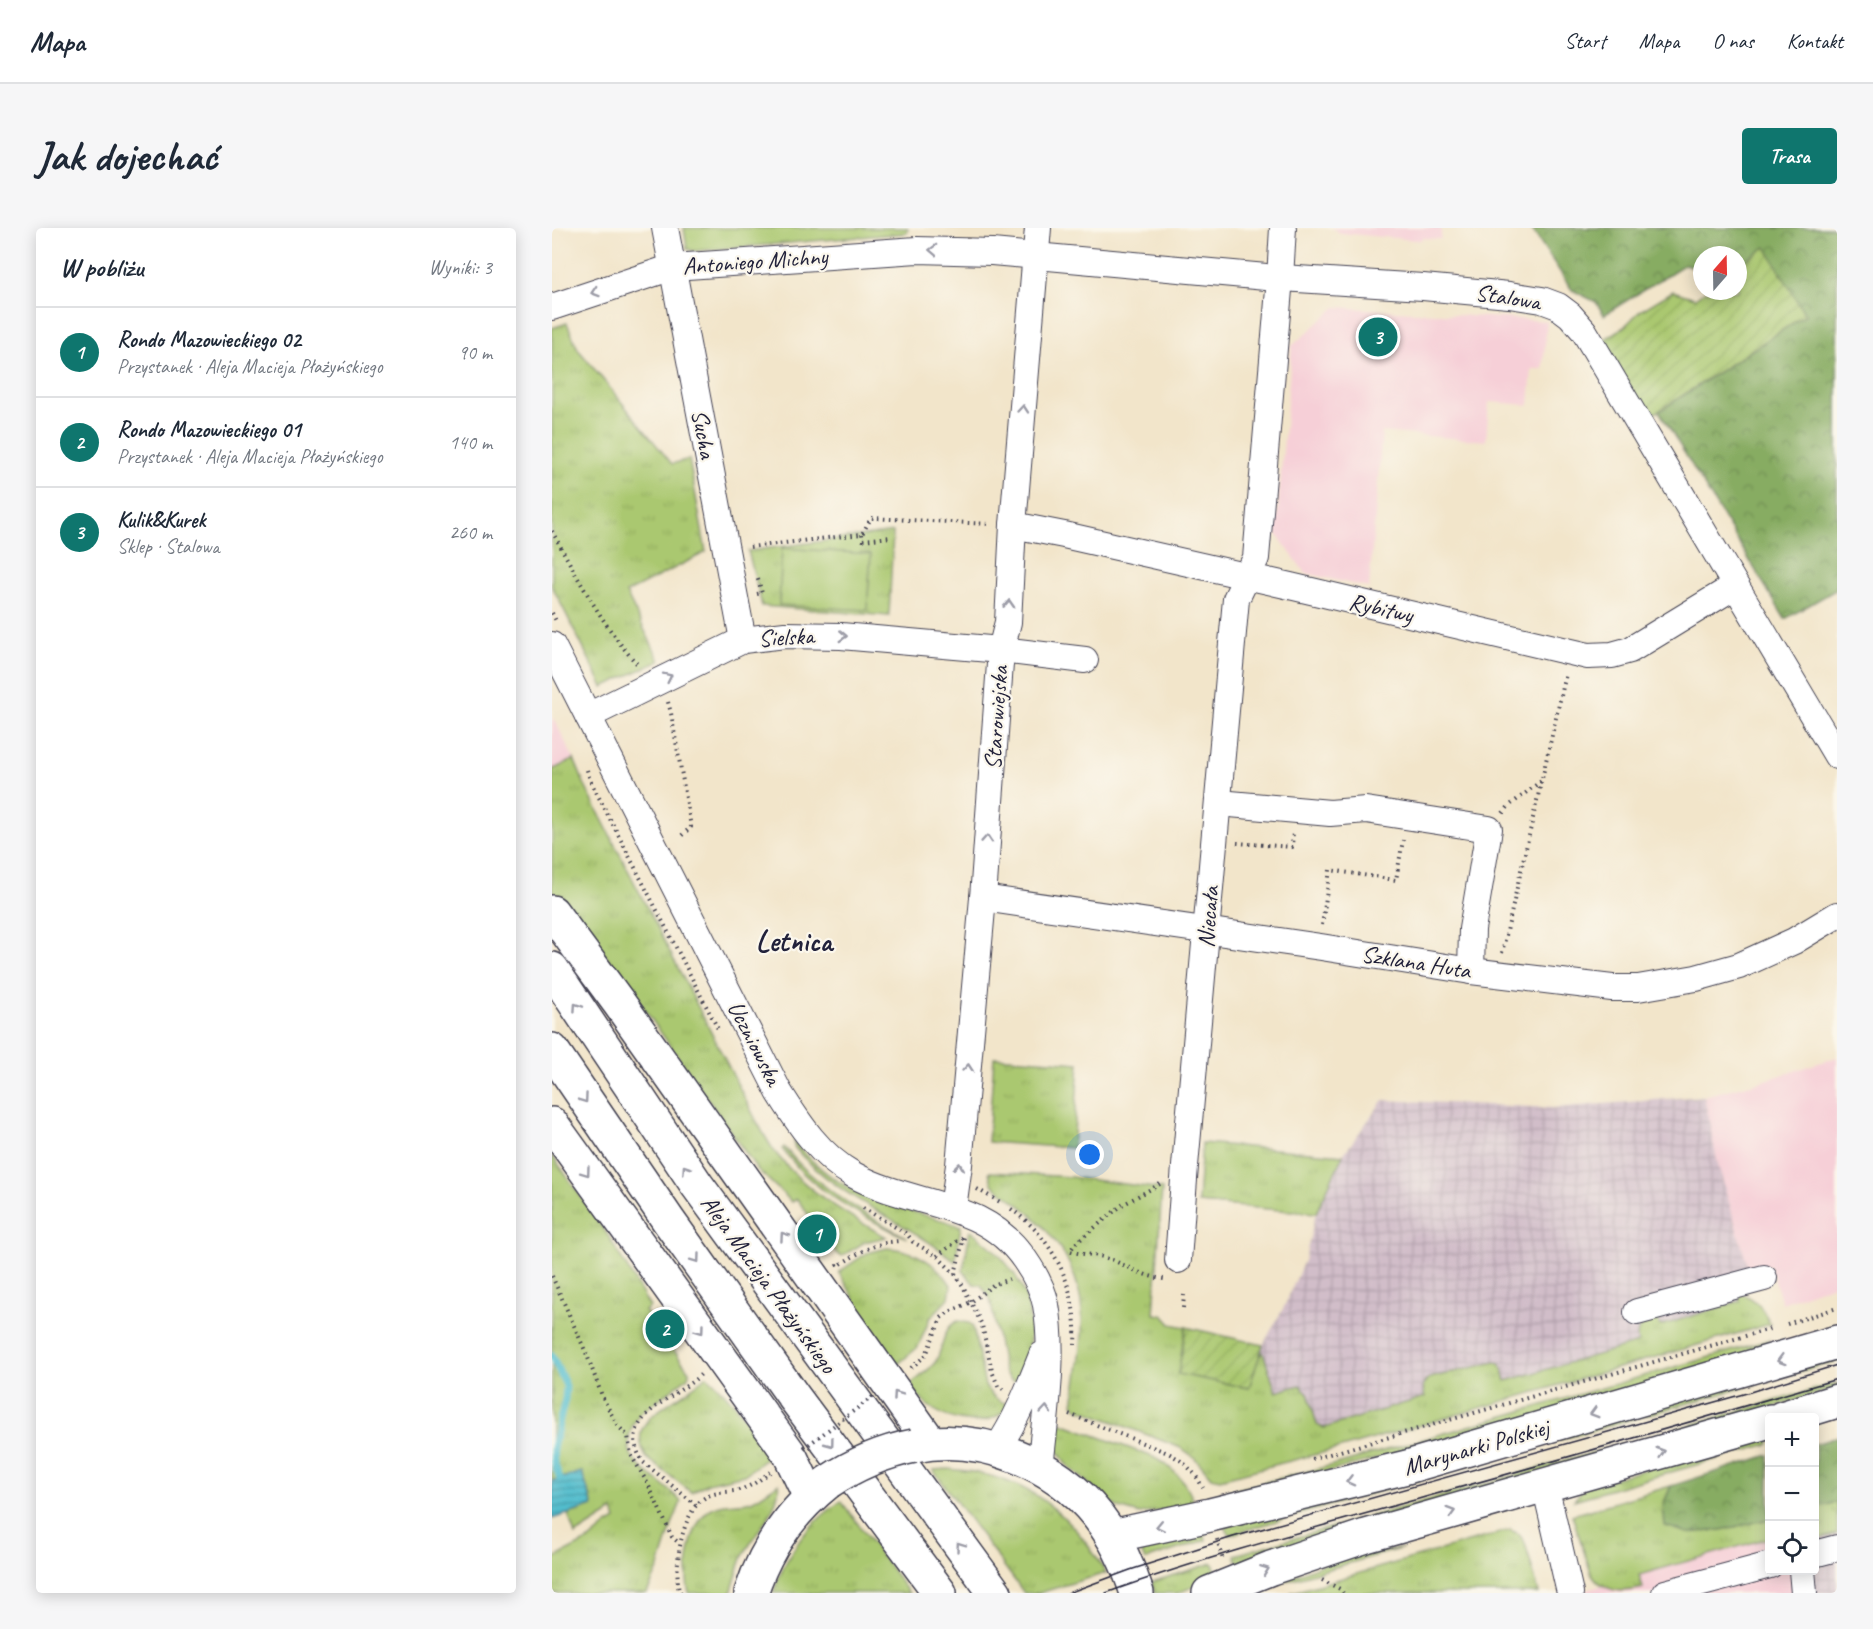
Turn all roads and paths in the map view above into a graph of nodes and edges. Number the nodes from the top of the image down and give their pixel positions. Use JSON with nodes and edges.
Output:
{"nodes":[{"id":1,"x":665,"y":228,"type":"edge"},
{"id":2,"x":1038,"y":228,"type":"edge"},
{"id":3,"x":1283,"y":228,"type":"edge"},
{"id":4,"x":1036,"y":256,"type":"junction"},
{"id":5,"x":673,"y":267,"type":"junction"},
{"id":6,"x":1280,"y":278,"type":"junction"},
{"id":7,"x":552,"y":307,"type":"edge"},
{"id":8,"x":1013,"y":525,"type":"junction"},
{"id":9,"x":862,"y":534,"type":"junction"},
{"id":10,"x":891,"y":537,"type":"dead end"},
{"id":11,"x":725,"y":550,"type":"junction"},
{"id":12,"x":1247,"y":576,"type":"junction"},
{"id":13,"x":1735,"y":586,"type":"junction"},
{"id":14,"x":743,"y":640,"type":"junction"},
{"id":15,"x":552,"y":645,"type":"edge"},
{"id":16,"x":1001,"y":650,"type":"junction"},
{"id":17,"x":1571,"y":653,"type":"junction"},
{"id":18,"x":1085,"y":660,"type":"dead end"},
{"id":19,"x":588,"y":716,"type":"junction"},
{"id":20,"x":1837,"y":756,"type":"edge"},
{"id":21,"x":1542,"y":780,"type":"junction"},
{"id":22,"x":1219,"y":803,"type":"junction"},
{"id":23,"x":1294,"y":810,"type":"junction"},
{"id":24,"x":1406,"y":816,"type":"junction"},
{"id":25,"x":1489,"y":829,"type":"junction"},
{"id":26,"x":1216,"y":841,"type":"junction"},
{"id":27,"x":983,"y":898,"type":"junction"},
{"id":28,"x":552,"y":912,"type":"edge"},
{"id":29,"x":1837,"y":915,"type":"edge"},
{"id":30,"x":1322,"y":926,"type":"dead end"},
{"id":31,"x":1206,"y":931,"type":"junction"},
{"id":32,"x":1500,"y":961,"type":"dead end"},
{"id":33,"x":552,"y":969,"type":"edge"},
{"id":34,"x":1471,"y":971,"type":"junction"},
{"id":35,"x":552,"y":1050,"type":"edge"},
{"id":36,"x":552,"y":1124,"type":"edge"},
{"id":37,"x":1162,"y":1182,"type":"dead end"},
{"id":38,"x":953,"y":1208,"type":"junction"},
{"id":39,"x":964,"y":1236,"type":"dead end"},
{"id":40,"x":901,"y":1241,"type":"dead end"},
{"id":41,"x":914,"y":1242,"type":"dead end"},
{"id":42,"x":937,"y":1256,"type":"junction"},
{"id":43,"x":832,"y":1257,"type":"dead end"},
{"id":44,"x":1172,"y":1270,"type":"joint"},
{"id":45,"x":552,"y":1276,"type":"edge"},
{"id":46,"x":1012,"y":1278,"type":"dead end"},
{"id":47,"x":1764,"y":1278,"type":"dead end"},
{"id":48,"x":1184,"y":1295,"type":"dead end"},
{"id":49,"x":971,"y":1302,"type":"junction"},
{"id":50,"x":1183,"y":1308,"type":"dead end"},
{"id":51,"x":1837,"y":1308,"type":"edge"},
{"id":52,"x":1637,"y":1312,"type":"dead end"},
{"id":53,"x":1787,"y":1324,"type":"dead end"},
{"id":54,"x":1770,"y":1329,"type":"dead end"},
{"id":55,"x":1049,"y":1338,"type":"junction"},
{"id":56,"x":1837,"y":1342,"type":"edge"},
{"id":57,"x":694,"y":1366,"type":"dead end"},
{"id":58,"x":904,"y":1374,"type":"dead end"},
{"id":59,"x":1011,"y":1393,"type":"dead end"},
{"id":60,"x":875,"y":1395,"type":"dead end"},
{"id":61,"x":1837,"y":1401,"type":"edge"},
{"id":62,"x":1064,"y":1413,"type":"dead end"},
{"id":63,"x":1798,"y":1413,"type":"edge"},
{"id":64,"x":1765,"y":1422,"type":"edge"},
{"id":65,"x":922,"y":1444,"type":"junction"},
{"id":66,"x":804,"y":1448,"type":"dead end"},
{"id":67,"x":996,"y":1450,"type":"junction"},
{"id":68,"x":1309,"y":1460,"type":"dead end"},
{"id":69,"x":1040,"y":1468,"type":"junction"},
{"id":70,"x":770,"y":1472,"type":"dead end"},
{"id":71,"x":1545,"y":1485,"type":"junction"},
{"id":72,"x":819,"y":1490,"type":"junction"},
{"id":73,"x":1204,"y":1493,"type":"dead end"},
{"id":74,"x":696,"y":1505,"type":"junction"},
{"id":75,"x":1112,"y":1536,"type":"junction"},
{"id":76,"x":1216,"y":1537,"type":"dead end"},
{"id":77,"x":680,"y":1544,"type":"junction"},
{"id":78,"x":1837,"y":1548,"type":"edge"},
{"id":79,"x":1819,"y":1553,"type":"edge"},
{"id":80,"x":1765,"y":1566,"type":"edge"},
{"id":81,"x":1803,"y":1575,"type":"edge"},
{"id":82,"x":1318,"y":1579,"type":"dead end"},
{"id":83,"x":1217,"y":1580,"type":"edge"},
{"id":84,"x":679,"y":1592,"type":"edge"},
{"id":85,"x":751,"y":1593,"type":"edge"},
{"id":86,"x":940,"y":1593,"type":"edge"},
{"id":87,"x":995,"y":1593,"type":"edge"},
{"id":88,"x":1137,"y":1593,"type":"edge"},
{"id":89,"x":1343,"y":1593,"type":"edge"},
{"id":90,"x":1570,"y":1593,"type":"edge"},
{"id":91,"x":1665,"y":1593,"type":"edge"},
{"id":92,"x":1804,"y":1593,"type":"edge"}],
"edges":[{"from":1,"to":5,"type":"street","name":"Sucha"},
{"from":2,"to":4,"type":"street","name":"Starowiejska"},
{"from":3,"to":6,"type":"street","name":"Niecała"},
{"from":4,"to":5,"type":"street","name":"Antoniego Michny","one_way":true},
{"from":4,"to":6,"type":"street","name":"Stalowa"},
{"from":8,"to":4,"type":"street","name":"Starowiejska","one_way":true},
{"from":5,"to":7,"type":"street","name":"Antoniego Michny","one_way":true},
{"from":5,"to":11,"type":"street","name":"Sucha"},
{"from":6,"to":12,"type":"street","name":"Niecała"},
{"from":6,"to":13,"type":"street","name":"Stalowa"},
{"from":8,"to":9,"type":"path"},
{"from":8,"to":12,"type":"street","name":"Rybitwy"},
{"from":16,"to":8,"type":"street","name":"Starowiejska","one_way":true},
{"from":9,"to":10,"type":"path"},
{"from":9,"to":11,"type":"path"},
{"from":11,"to":14,"type":"street","name":"Sucha"},
{"from":12,"to":17,"type":"street","name":"Rybitwy"},
{"from":12,"to":22,"type":"street","name":"Niecała"},
{"from":13,"to":17,"type":"street","name":"Rybitwy"},
{"from":13,"to":20,"type":"street","name":"Stalowa"},
{"from":14,"to":16,"type":"street","name":"Sielska","one_way":true},
{"from":19,"to":14,"type":"street","name":"Sielska","one_way":true},
{"from":15,"to":19,"type":"street","name":"Uczniowska"},
{"from":16,"to":18,"type":"street","name":"Sielska"},
{"from":27,"to":16,"type":"street","name":"Starowiejska","one_way":true},
{"from":17,"to":21,"type":"path"},
{"from":19,"to":38,"type":"street","name":"Uczniowska"},
{"from":21,"to":25,"type":"path"},
{"from":21,"to":32,"type":"path"},
{"from":22,"to":23,"type":"street"},
{"from":22,"to":26,"type":"street","name":"Niecała"},
{"from":23,"to":24,"type":"street"},
{"from":23,"to":26,"type":"path"},
{"from":24,"to":25,"type":"street"},
{"from":24,"to":30,"type":"path"},
{"from":25,"to":34,"type":"street"},
{"from":26,"to":31,"type":"street","name":"Niecała"},
{"from":27,"to":31,"type":"street","name":"Szklana Huta"},
{"from":38,"to":27,"type":"street","name":"Starowiejska","one_way":true},
{"from":65,"to":28,"type":"main road","one_way":true},
{"from":29,"to":34,"type":"street","name":"Szklana Huta"},
{"from":31,"to":34,"type":"street","name":"Szklana Huta"},
{"from":31,"to":44,"type":"street","name":"Niecała"},
{"from":87,"to":33,"type":"main road","name":"Aleja Macieja Płażyńskiego","one_way":true},
{"from":35,"to":86,"type":"main road","name":"Aleja Macieja Płażyńskiego","one_way":true},
{"from":36,"to":72,"type":"main road","one_way":true},
{"from":37,"to":44,"type":"path"},
{"from":38,"to":55,"type":"street","name":"Uczniowska"},
{"from":39,"to":42,"type":"path"},
{"from":40,"to":43,"type":"path"},
{"from":41,"to":42,"type":"path"},
{"from":42,"to":49,"type":"path"},
{"from":45,"to":77,"type":"path"},
{"from":46,"to":49,"type":"path"},
{"from":47,"to":52,"type":"street"},
{"from":48,"to":50,"type":"path"},
{"from":49,"to":58,"type":"path"},
{"from":49,"to":59,"type":"path"},
{"from":51,"to":53,"type":"path"},
{"from":54,"to":68,"type":"path"},
{"from":55,"to":67,"type":"street","name":"Uczniowska"},
{"from":69,"to":55,"type":"street","name":"Uczniowska","one_way":true},
{"from":56,"to":75,"type":"main road","name":"Marynarki Polskiej","one_way":true},
{"from":57,"to":74,"type":"path"},
{"from":60,"to":66,"type":"path","bridge":true},
{"from":61,"to":63,"type":"main road"},
{"from":62,"to":73,"type":"path"},
{"from":71,"to":64,"type":"main road","one_way":true},
{"from":65,"to":67,"type":"main road"},
{"from":65,"to":72,"type":"main road","bridge":true},
{"from":67,"to":69,"type":"main road"},
{"from":69,"to":75,"type":"main road"},
{"from":70,"to":74,"type":"path"},
{"from":83,"to":71,"type":"main road","one_way":true},
{"from":71,"to":90,"type":"street"},
{"from":72,"to":85,"type":"main road"},
{"from":74,"to":77,"type":"path"},
{"from":75,"to":88,"type":"main road"},
{"from":76,"to":83,"type":"path"},
{"from":77,"to":84,"type":"path"},
{"from":78,"to":79,"type":"street"},
{"from":80,"to":91,"type":"street"},
{"from":81,"to":92,"type":"street"},
{"from":82,"to":89,"type":"path"}]}
